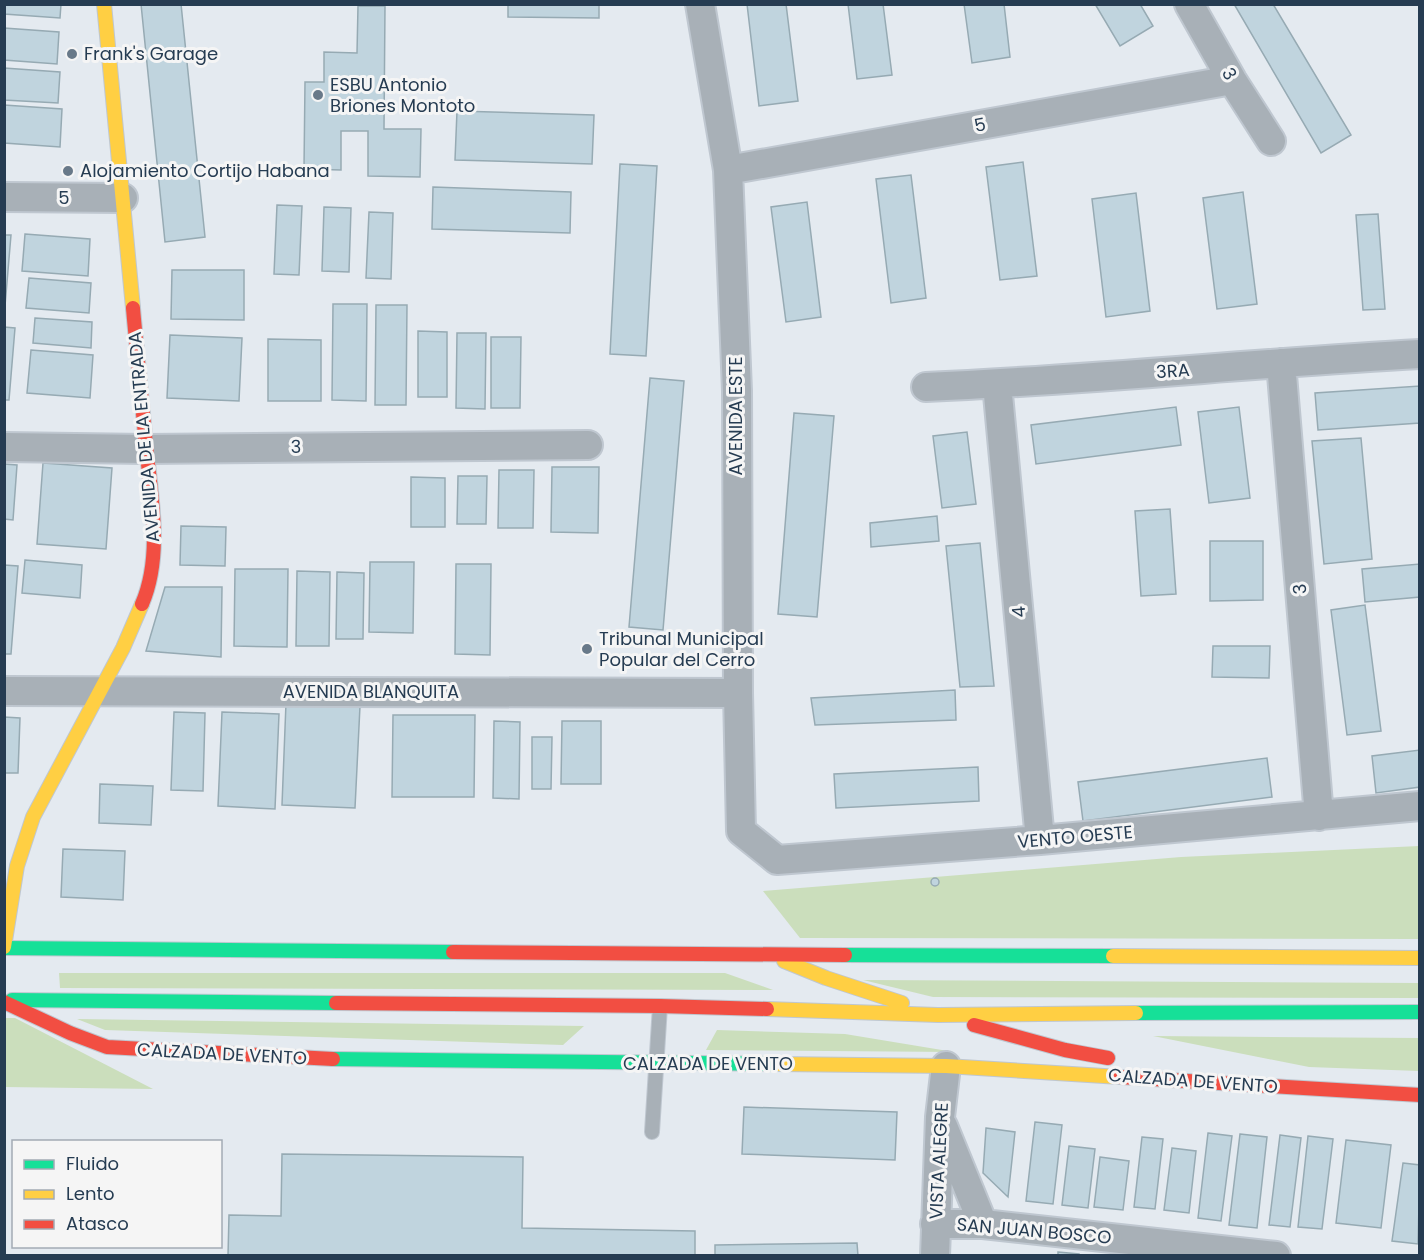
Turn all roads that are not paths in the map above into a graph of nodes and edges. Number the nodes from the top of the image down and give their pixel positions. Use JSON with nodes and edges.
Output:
{"nodes":[{"id":1,"x":104,"y":4,"type":"edge"},
{"id":2,"x":700,"y":4,"type":"edge"},
{"id":3,"x":1189,"y":4,"type":"edge"},
{"id":4,"x":1232,"y":80,"type":"junction"},
{"id":5,"x":1271,"y":141,"type":"dead end"},
{"id":6,"x":728,"y":170,"type":"junction"},
{"id":7,"x":4,"y":197,"type":"edge"},
{"id":8,"x":123,"y":198,"type":"junction"},
{"id":9,"x":1419,"y":354,"type":"edge"},
{"id":10,"x":1281,"y":363,"type":"junction"},
{"id":11,"x":998,"y":384,"type":"junction"},
{"id":12,"x":926,"y":387,"type":"dead end"},
{"id":13,"x":588,"y":445,"type":"dead end"},
{"id":14,"x":4,"y":447,"type":"edge"},
{"id":15,"x":146,"y":448,"type":"junction"},
{"id":16,"x":4,"y":691,"type":"edge"},
{"id":17,"x":98,"y":691,"type":"junction"},
{"id":18,"x":738,"y":693,"type":"junction"},
{"id":19,"x":1419,"y":806,"type":"edge"},
{"id":20,"x":1319,"y":816,"type":"junction"},
{"id":21,"x":741,"y":831,"type":"joint"},
{"id":22,"x":1040,"y":840,"type":"junction"},
{"id":23,"x":4,"y":947,"type":"edge"},
{"id":24,"x":767,"y":954,"type":"junction"},
{"id":25,"x":1419,"y":958,"type":"edge"},
{"id":26,"x":4,"y":1001,"type":"edge"},
{"id":27,"x":660,"y":1006,"type":"junction"},
{"id":28,"x":1419,"y":1012,"type":"edge"},
{"id":29,"x":938,"y":1015,"type":"junction"},
{"id":30,"x":1122,"y":1060,"type":"dead end"},
{"id":31,"x":657,"y":1064,"type":"junction"},
{"id":32,"x":946,"y":1066,"type":"junction"},
{"id":33,"x":1156,"y":1066,"type":"dead end"},
{"id":34,"x":1293,"y":1088,"type":"junction"},
{"id":35,"x":1419,"y":1095,"type":"edge"},
{"id":36,"x":940,"y":1117,"type":"junction"},
{"id":37,"x":652,"y":1131,"type":"dead end"},
{"id":38,"x":935,"y":1224,"type":"junction"},
{"id":39,"x":983,"y":1224,"type":"junction"},
{"id":40,"x":935,"y":1256,"type":"edge"},
{"id":41,"x":1276,"y":1256,"type":"edge"}],
"edges":[{"from":1,"to":8,"type":"main road","name":"AVENIDA DE LA ENTRADA"},
{"from":2,"to":6,"type":"street","name":"AVENIDA ESTE"},
{"from":3,"to":4,"type":"street","name":"3"},
{"from":4,"to":5,"type":"street","name":"3"},
{"from":4,"to":6,"type":"street","name":"5"},
{"from":6,"to":18,"type":"street","name":"AVENIDA ESTE"},
{"from":7,"to":8,"type":"street","name":"5"},
{"from":8,"to":15,"type":"main road","name":"AVENIDA DE LA ENTRADA"},
{"from":9,"to":10,"type":"street","name":"3RA"},
{"from":10,"to":11,"type":"street","name":"3RA"},
{"from":10,"to":20,"type":"street","name":"3"},
{"from":11,"to":12,"type":"street","name":"3RA"},
{"from":11,"to":22,"type":"street","name":"4"},
{"from":13,"to":15,"type":"street","name":"3"},
{"from":14,"to":15,"type":"street","name":"3"},
{"from":15,"to":17,"type":"main road","name":"AVENIDA DE LA ENTRADA"},
{"from":16,"to":17,"type":"street","name":"AVENIDA BLANQUITA"},
{"from":17,"to":18,"type":"street","name":"AVENIDA BLANQUITA"},
{"from":17,"to":23,"type":"main road","name":"AVENIDA DE LA ENTRADA"},
{"from":18,"to":21,"type":"street","name":"AVENIDA ESTE"},
{"from":19,"to":20,"type":"street","name":"VENTO OESTE"},
{"from":20,"to":22,"type":"street","name":"VENTO OESTE"},
{"from":21,"to":22,"type":"street","name":"VENTO OESTE"},
{"from":23,"to":24,"type":"main road"},
{"from":24,"to":25,"type":"main road"},
{"from":24,"to":29,"type":"main road"},
{"from":26,"to":27,"type":"main road","name":"CALZADA DE VENTO"},
{"from":26,"to":31,"type":"main road","name":"CALZADA DE VENTO"},
{"from":27,"to":29,"type":"main road","name":"CALZADA DE VENTO"},
{"from":27,"to":31,"type":"lane"},
{"from":28,"to":29,"type":"main road","name":"CALZADA DE VENTO"},
{"from":29,"to":30,"type":"main road"},
{"from":31,"to":32,"type":"main road","name":"CALZADA DE VENTO"},
{"from":31,"to":37,"type":"lane"},
{"from":32,"to":34,"type":"main road","name":"CALZADA DE VENTO"},
{"from":32,"to":36,"type":"street","name":"VISTA ALEGRE"},
{"from":33,"to":34,"type":"main road"},
{"from":34,"to":35,"type":"main road","name":"CALZADA DE VENTO"},
{"from":36,"to":38,"type":"street","name":"VISTA ALEGRE"},
{"from":36,"to":39,"type":"street"},
{"from":38,"to":39,"type":"street","name":"SAN JUAN BOSCO"},
{"from":38,"to":40,"type":"street","name":"VISTA ALEGRE"},
{"from":39,"to":41,"type":"street","name":"SAN JUAN BOSCO"}]}
